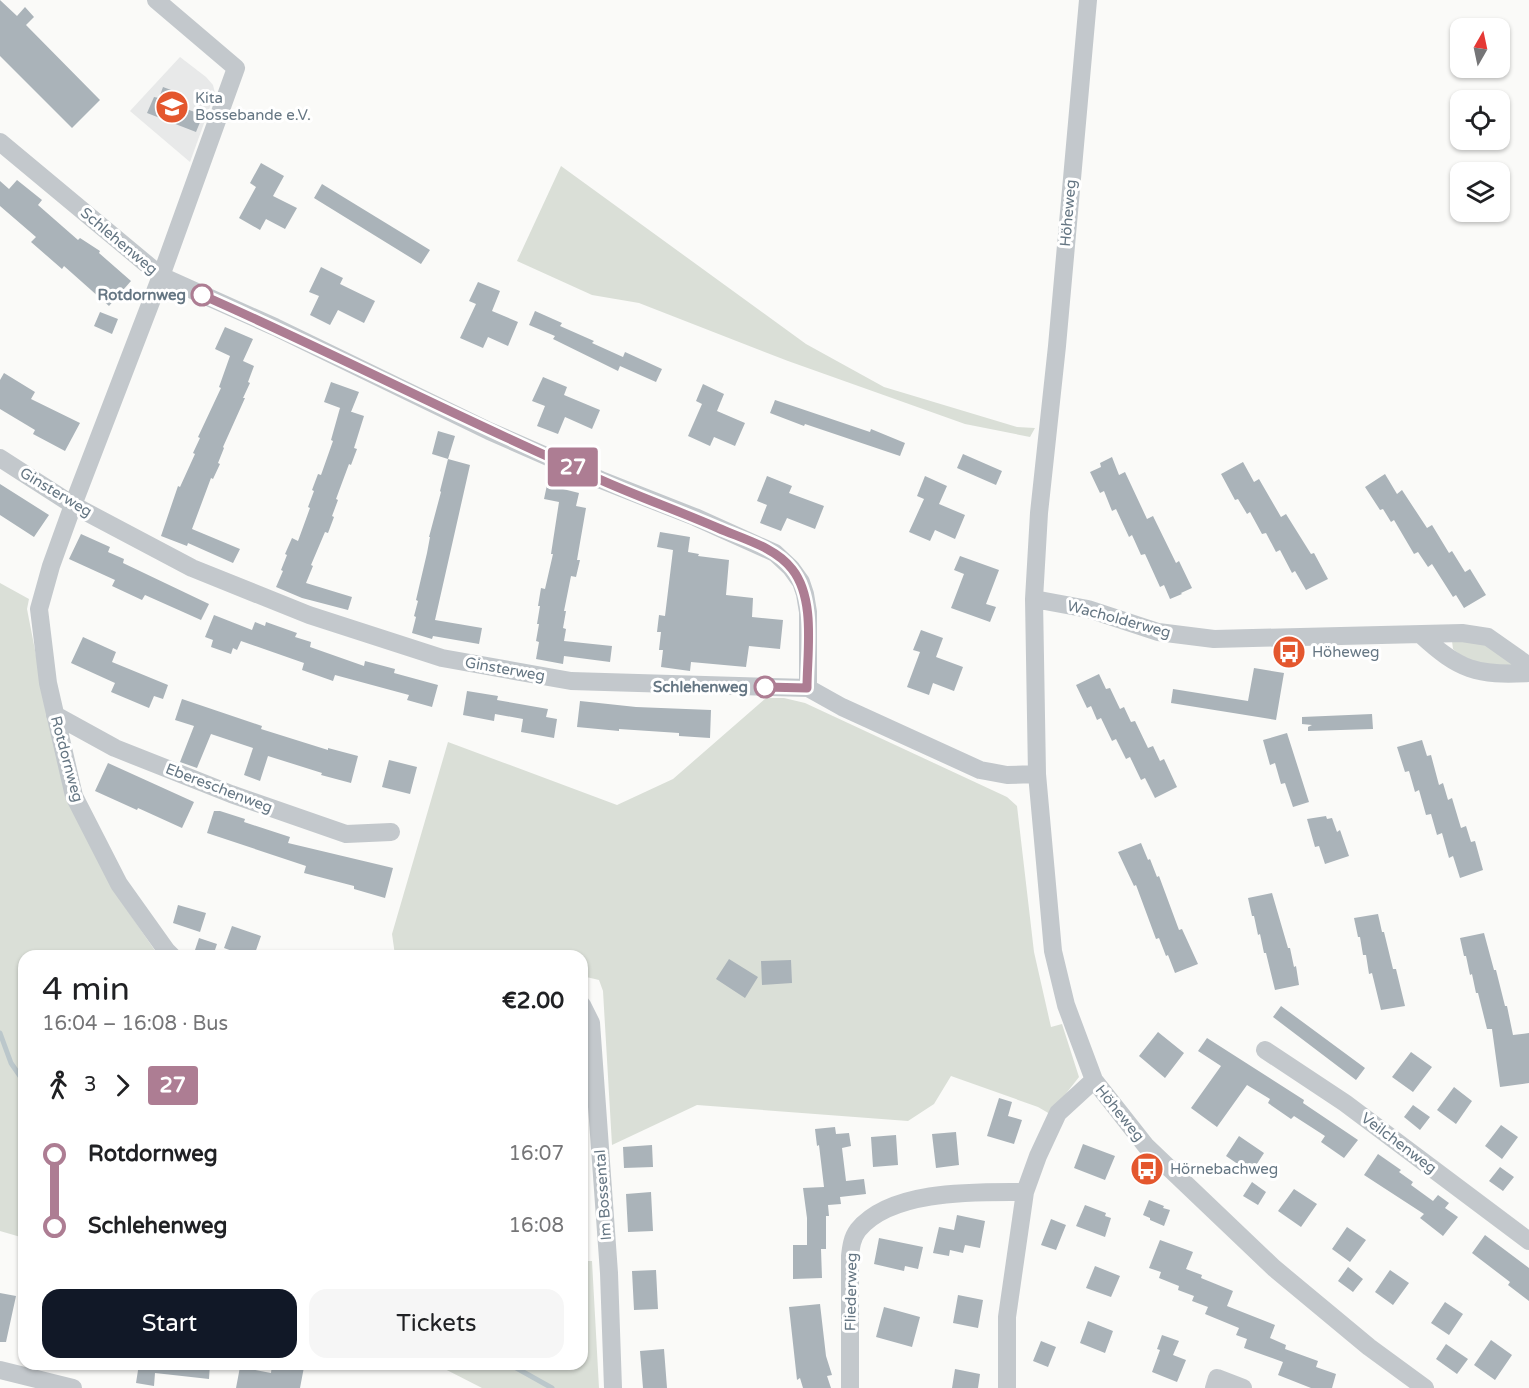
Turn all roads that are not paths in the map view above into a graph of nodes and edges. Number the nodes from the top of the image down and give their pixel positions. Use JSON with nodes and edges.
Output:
{"nodes":[{"id":1,"x":156,"y":0,"type":"edge"},
{"id":2,"x":1088,"y":0,"type":"edge"},
{"id":3,"x":0,"y":142,"type":"edge"},
{"id":4,"x":161,"y":276,"type":"junction"},
{"id":5,"x":0,"y":458,"type":"edge"},
{"id":6,"x":73,"y":505,"type":"junction"},
{"id":7,"x":1034,"y":599,"type":"junction"},
{"id":8,"x":1421,"y":635,"type":"junction"},
{"id":9,"x":1529,"y":666,"type":"edge"},
{"id":10,"x":1529,"y":673,"type":"edge"},
{"id":11,"x":807,"y":688,"type":"junction"},
{"id":12,"x":55,"y":715,"type":"junction"},
{"id":13,"x":1037,"y":774,"type":"junction"},
{"id":14,"x":390,"y":832,"type":"dead end"},
{"id":15,"x":166,"y":950,"type":"edge"},
{"id":16,"x":588,"y":1017,"type":"edge"},
{"id":17,"x":1265,"y":1050,"type":"dead end"},
{"id":18,"x":1094,"y":1080,"type":"junction"},
{"id":19,"x":1025,"y":1192,"type":"junction"},
{"id":20,"x":1529,"y":1241,"type":"edge"},
{"id":21,"x":0,"y":1370,"type":"edge"},
{"id":22,"x":73,"y":1388,"type":"edge"},
{"id":23,"x":613,"y":1388,"type":"edge"},
{"id":24,"x":850,"y":1388,"type":"edge"},
{"id":25,"x":1007,"y":1388,"type":"edge"},
{"id":26,"x":1214,"y":1388,"type":"edge"},
{"id":27,"x":1243,"y":1388,"type":"edge"},
{"id":28,"x":1425,"y":1388,"type":"edge"}],
"edges":[{"from":1,"to":4,"type":"street","name":"Rotdornweg"},
{"from":2,"to":7,"type":"street","name":"Höheweg"},
{"from":3,"to":4,"type":"street","name":"Schlehenweg"},
{"from":4,"to":6,"type":"street","name":"Rotdornweg"},
{"from":4,"to":11,"type":"street","name":"Schlehenweg"},
{"from":5,"to":6,"type":"street","name":"Ginsterweg"},
{"from":6,"to":11,"type":"street","name":"Ginsterweg"},
{"from":6,"to":12,"type":"street","name":"Rotdornweg"},
{"from":7,"to":8,"type":"street","name":"Wacholderweg"},
{"from":7,"to":13,"type":"street","name":"Höheweg"},
{"from":8,"to":9,"type":"street","name":"Wacholderweg"},
{"from":8,"to":10,"type":"street"},
{"from":11,"to":13,"type":"street","name":"Ginsterweg"},
{"from":12,"to":14,"type":"street","name":"Ebereschenweg"},
{"from":12,"to":15,"type":"street","name":"Rotdornweg"},
{"from":13,"to":18,"type":"street","name":"Höheweg"},
{"from":16,"to":23,"type":"street","name":"Im Bossental"},
{"from":17,"to":20,"type":"street","name":"Veilchenweg"},
{"from":18,"to":19,"type":"street"},
{"from":18,"to":28,"type":"street","name":"Höheweg"},
{"from":19,"to":24,"type":"street","name":"Fliederweg"},
{"from":19,"to":25,"type":"street"},
{"from":21,"to":22,"type":"street"},
{"from":26,"to":27,"type":"street"}]}
